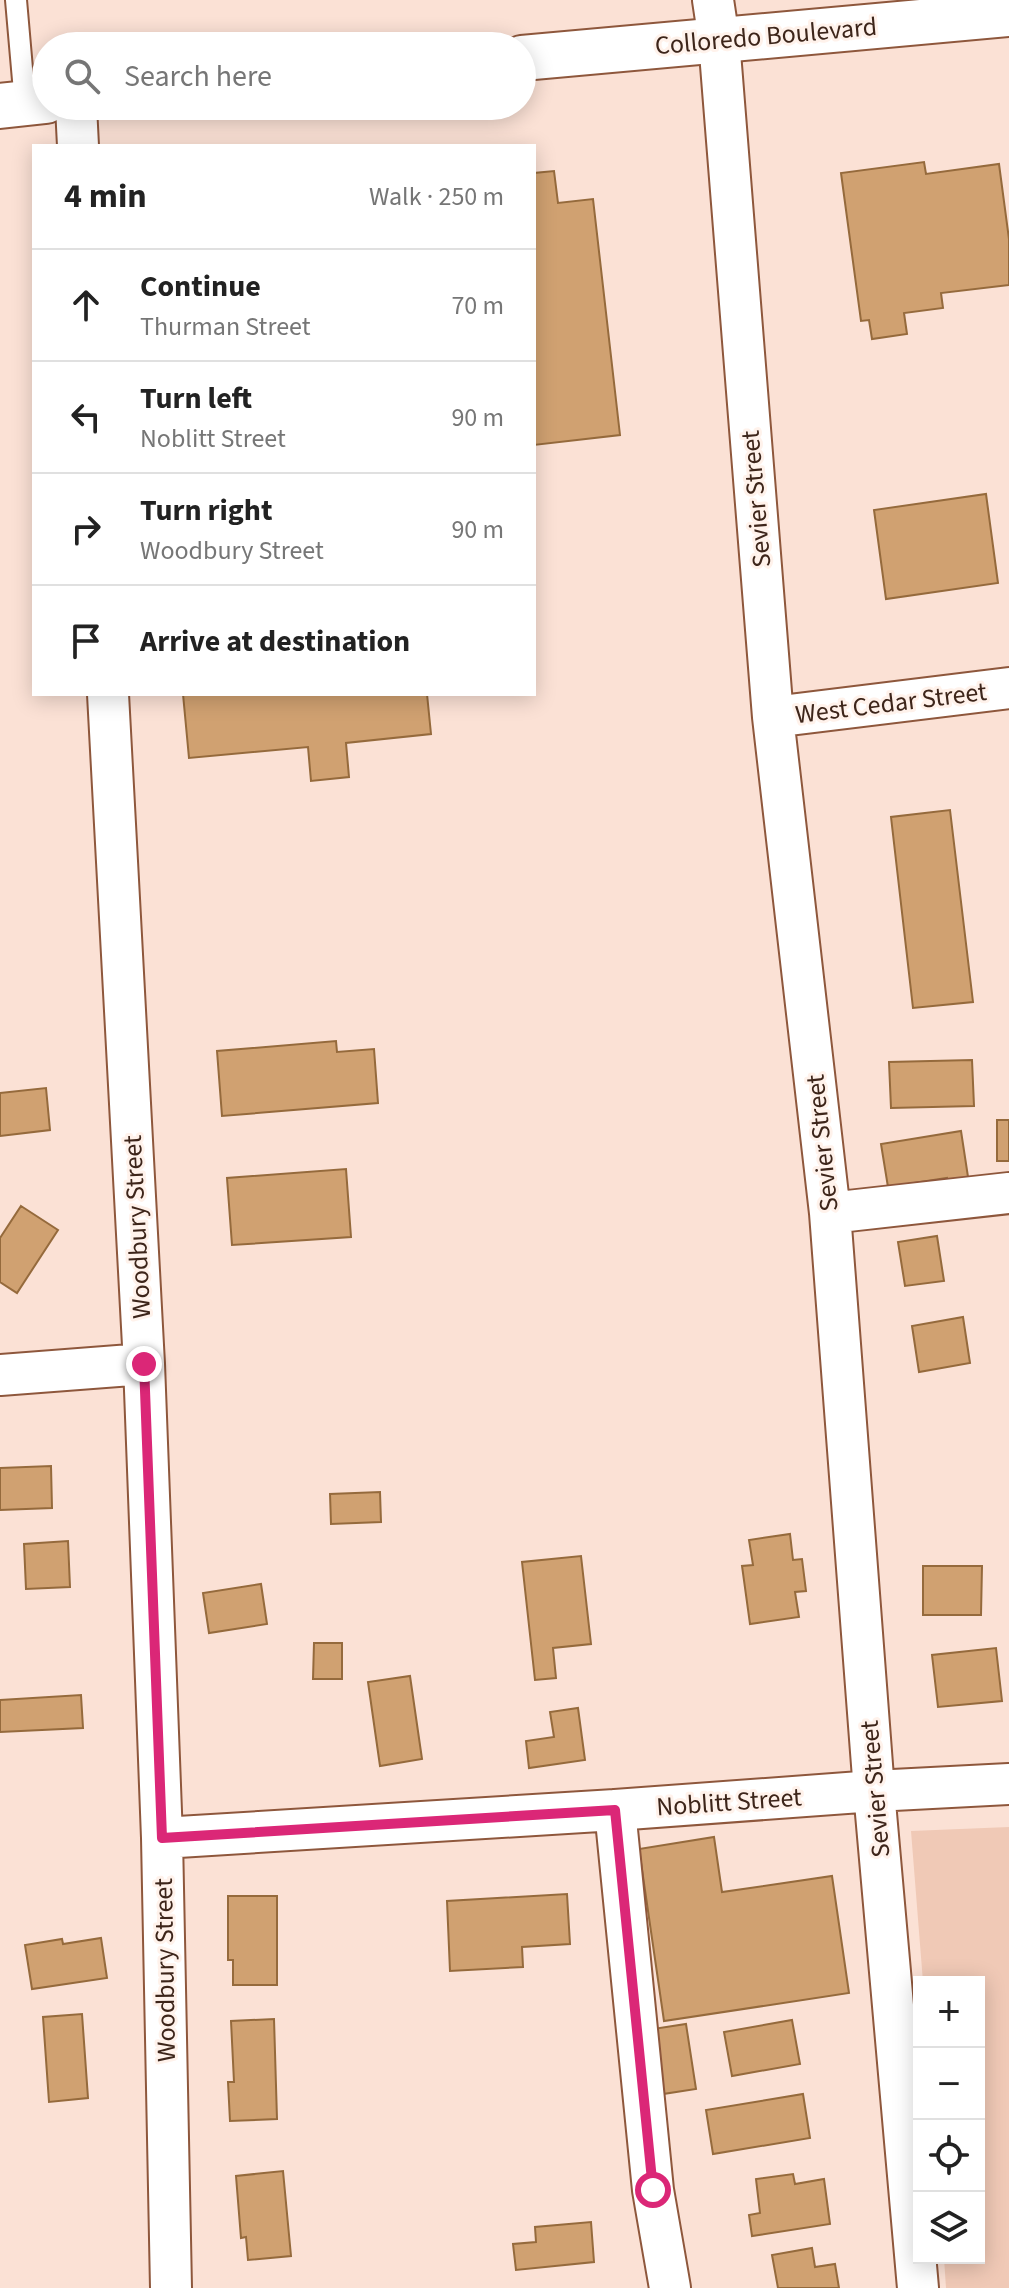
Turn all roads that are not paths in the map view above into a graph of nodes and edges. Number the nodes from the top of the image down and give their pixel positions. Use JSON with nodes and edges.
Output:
{"nodes":[{"id":1,"x":16,"y":0,"type":"edge"},
{"id":2,"x":1009,"y":14,"type":"edge"},
{"id":3,"x":716,"y":20,"type":"edge"},
{"id":4,"x":536,"y":55,"type":"edge"},
{"id":5,"x":24,"y":104,"type":"edge"},
{"id":6,"x":77,"y":120,"type":"edge"},
{"id":7,"x":78,"y":144,"type":"edge"},
{"id":8,"x":1009,"y":688,"type":"edge"},
{"id":9,"x":108,"y":696,"type":"edge"},
{"id":10,"x":773,"y":717,"type":"junction"},
{"id":11,"x":1009,"y":1193,"type":"edge"},
{"id":12,"x":830,"y":1213,"type":"junction"},
{"id":13,"x":144,"y":1364,"type":"junction"},
{"id":14,"x":0,"y":1375,"type":"edge"},
{"id":15,"x":1009,"y":1784,"type":"edge"},
{"id":16,"x":874,"y":1791,"type":"junction"},
{"id":17,"x":615,"y":1810,"type":"junction"},
{"id":18,"x":162,"y":1838,"type":"junction"},
{"id":19,"x":171,"y":2288,"type":"edge"},
{"id":20,"x":670,"y":2288,"type":"edge"},
{"id":21,"x":918,"y":2288,"type":"edge"}],
"edges":[{"from":1,"to":5,"type":"lane"},
{"from":2,"to":3,"type":"highway","name":"Colloredo Boulevard"},
{"from":3,"to":4,"type":"highway","name":"Colloredo Boulevard"},
{"from":3,"to":10,"type":"street","name":"Sevier Street"},
{"from":6,"to":7,"type":"street"},
{"from":8,"to":10,"type":"street","name":"West Cedar Street"},
{"from":9,"to":13,"type":"street","name":"Woodbury Street"},
{"from":10,"to":12,"type":"street","name":"Sevier Street"},
{"from":11,"to":12,"type":"street"},
{"from":12,"to":16,"type":"street","name":"Sevier Street"},
{"from":13,"to":14,"type":"street"},
{"from":13,"to":18,"type":"street","name":"Woodbury Street"},
{"from":15,"to":16,"type":"street","name":"Noblitt Street"},
{"from":16,"to":17,"type":"street","name":"Noblitt Street"},
{"from":16,"to":21,"type":"street","name":"Sevier Street"},
{"from":17,"to":18,"type":"street","name":"Noblitt Street"},
{"from":17,"to":20,"type":"street"},
{"from":18,"to":19,"type":"street","name":"Woodbury Street"}]}
